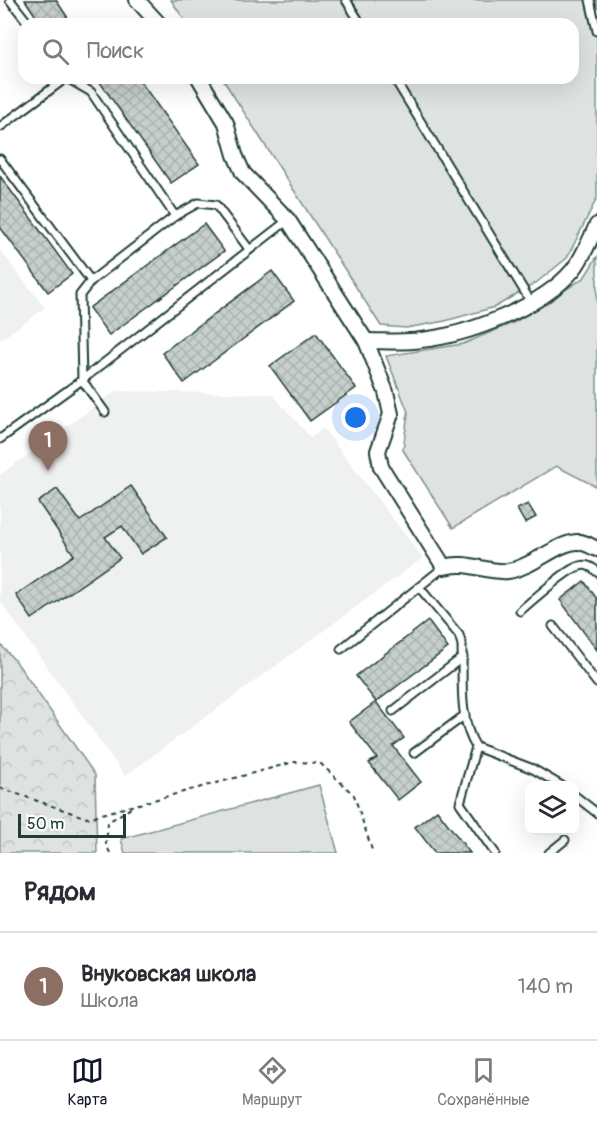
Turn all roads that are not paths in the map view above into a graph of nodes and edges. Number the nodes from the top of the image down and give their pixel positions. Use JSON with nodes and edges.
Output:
{"nodes":[{"id":1,"x":10,"y":0,"type":"edge"},
{"id":2,"x":137,"y":0,"type":"edge"},
{"id":3,"x":346,"y":0,"type":"edge"},
{"id":4,"x":590,"y":0,"type":"edge"},
{"id":5,"x":24,"y":18,"type":"edge"},
{"id":6,"x":154,"y":18,"type":"edge"},
{"id":7,"x":357,"y":18,"type":"edge"},
{"id":8,"x":597,"y":31,"type":"edge"},
{"id":9,"x":59,"y":84,"type":"edge"},
{"id":10,"x":78,"y":84,"type":"edge"},
{"id":11,"x":203,"y":84,"type":"edge"},
{"id":12,"x":398,"y":84,"type":"edge"},
{"id":13,"x":0,"y":127,"type":"edge"},
{"id":14,"x":0,"y":159,"type":"edge"},
{"id":15,"x":175,"y":216,"type":"junction"},
{"id":16,"x":288,"y":220,"type":"junction"},
{"id":17,"x":597,"y":225,"type":"edge"},
{"id":18,"x":249,"y":249,"type":"junction"},
{"id":19,"x":91,"y":281,"type":"junction"},
{"id":20,"x":531,"y":302,"type":"junction"},
{"id":21,"x":366,"y":341,"type":"junction"},
{"id":22,"x":82,"y":380,"type":"junction"},
{"id":23,"x":105,"y":412,"type":"dead end"},
{"id":24,"x":0,"y":439,"type":"edge"},
{"id":25,"x":597,"y":549,"type":"edge"},
{"id":26,"x":444,"y":567,"type":"junction"},
{"id":27,"x":597,"y":572,"type":"edge"},
{"id":28,"x":419,"y":587,"type":"junction"},
{"id":29,"x":520,"y":611,"type":"dead end"},
{"id":30,"x":553,"y":626,"type":"dead end"},
{"id":31,"x":341,"y":649,"type":"dead end"},
{"id":32,"x":463,"y":657,"type":"junction"},
{"id":33,"x":597,"y":683,"type":"edge"},
{"id":34,"x":393,"y":711,"type":"dead end"},
{"id":35,"x":465,"y":715,"type":"junction"},
{"id":36,"x":476,"y":747,"type":"junction"},
{"id":37,"x":414,"y":753,"type":"dead end"},
{"id":38,"x":555,"y":781,"type":"edge"},
{"id":39,"x":579,"y":799,"type":"edge"},
{"id":40,"x":597,"y":813,"type":"edge"},
{"id":41,"x":565,"y":840,"type":"dead end"},
{"id":42,"x":495,"y":853,"type":"edge"},
{"id":43,"x":549,"y":853,"type":"edge"}],
"edges":[{"from":1,"to":5,"type":"lane"},
{"from":2,"to":6,"type":"street"},
{"from":3,"to":7,"type":"lane"},
{"from":4,"to":8,"type":"lane"},
{"from":9,"to":13,"type":"lane"},
{"from":10,"to":15,"type":"lane"},
{"from":11,"to":16,"type":"street"},
{"from":12,"to":20,"type":"lane"},
{"from":14,"to":19,"type":"lane"},
{"from":15,"to":18,"type":"lane"},
{"from":15,"to":19,"type":"lane"},
{"from":16,"to":18,"type":"lane"},
{"from":16,"to":21,"type":"street"},
{"from":17,"to":20,"type":"street"},
{"from":18,"to":22,"type":"lane"},
{"from":19,"to":22,"type":"lane"},
{"from":20,"to":21,"type":"street"},
{"from":21,"to":26,"type":"street"},
{"from":22,"to":23,"type":"lane"},
{"from":22,"to":24,"type":"lane"},
{"from":25,"to":26,"type":"street"},
{"from":26,"to":28,"type":"lane"},
{"from":27,"to":29,"type":"lane"},
{"from":28,"to":31,"type":"lane"},
{"from":28,"to":32,"type":"lane"},
{"from":30,"to":33,"type":"lane"},
{"from":32,"to":34,"type":"lane"},
{"from":32,"to":35,"type":"lane"},
{"from":35,"to":36,"type":"lane"},
{"from":35,"to":37,"type":"lane"},
{"from":36,"to":38,"type":"lane"},
{"from":36,"to":42,"type":"lane"},
{"from":39,"to":40,"type":"lane"},
{"from":41,"to":43,"type":"lane"}]}
